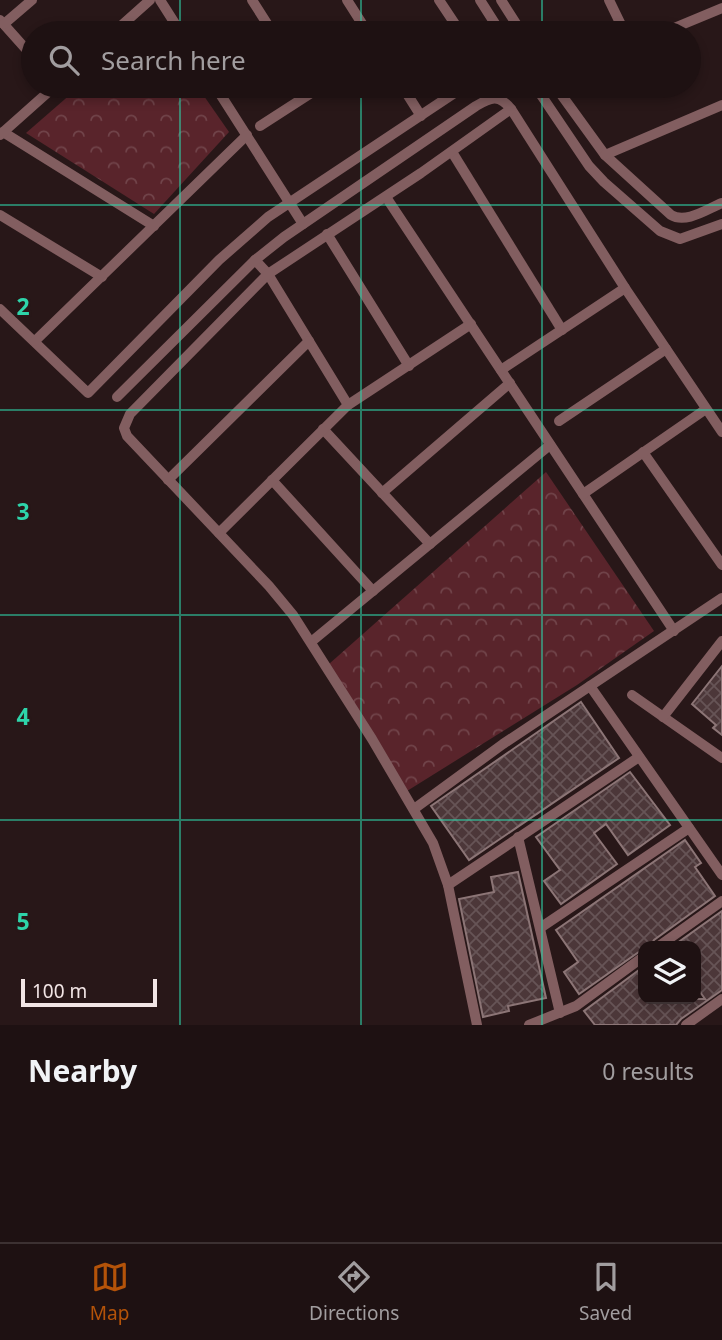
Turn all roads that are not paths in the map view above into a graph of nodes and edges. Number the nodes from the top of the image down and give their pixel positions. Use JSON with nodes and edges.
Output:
{"nodes":[{"id":1,"x":32,"y":0,"type":"edge"},
{"id":2,"x":150,"y":0,"type":"edge"},
{"id":3,"x":160,"y":0,"type":"edge"},
{"id":4,"x":252,"y":0,"type":"edge"},
{"id":5,"x":347,"y":0,"type":"edge"},
{"id":6,"x":439,"y":0,"type":"edge"},
{"id":7,"x":480,"y":0,"type":"edge"},
{"id":8,"x":501,"y":0,"type":"edge"},
{"id":9,"x":609,"y":0,"type":"edge"},
{"id":10,"x":717,"y":6,"type":"edge"},
{"id":11,"x":126,"y":21,"type":"edge"},
{"id":12,"x":173,"y":21,"type":"edge"},
{"id":13,"x":265,"y":21,"type":"edge"},
{"id":14,"x":360,"y":21,"type":"edge"},
{"id":15,"x":453,"y":21,"type":"edge"},
{"id":16,"x":493,"y":21,"type":"edge"},
{"id":17,"x":514,"y":21,"type":"edge"},
{"id":18,"x":619,"y":21,"type":"edge"},
{"id":19,"x":686,"y":21,"type":"edge"},
{"id":20,"x":2,"y":22,"type":"edge"},
{"id":21,"x":21,"y":43,"type":"edge"},
{"id":22,"x":42,"y":98,"type":"edge"},
{"id":23,"x":223,"y":98,"type":"edge"},
{"id":24,"x":296,"y":98,"type":"edge"},
{"id":25,"x":410,"y":98,"type":"edge"},
{"id":26,"x":447,"y":98,"type":"edge"},
{"id":27,"x":500,"y":98,"type":"joint"},
{"id":28,"x":543,"y":98,"type":"edge"},
{"id":29,"x":564,"y":98,"type":"edge"},
{"id":30,"x":722,"y":105,"type":"edge"},
{"id":31,"x":511,"y":109,"type":"junction"},
{"id":32,"x":421,"y":116,"type":"junction"},
{"id":33,"x":260,"y":126,"type":"dead end"},
{"id":34,"x":2,"y":134,"type":"edge"},
{"id":35,"x":247,"y":135,"type":"junction"},
{"id":36,"x":452,"y":152,"type":"junction"},
{"id":37,"x":605,"y":155,"type":"junction"},
{"id":38,"x":386,"y":197,"type":"junction"},
{"id":39,"x":290,"y":201,"type":"junction"},
{"id":40,"x":722,"y":203,"type":"edge"},
{"id":41,"x":0,"y":215,"type":"edge"},
{"id":42,"x":303,"y":224,"type":"junction"},
{"id":43,"x":722,"y":224,"type":"edge"},
{"id":44,"x":154,"y":226,"type":"junction"},
{"id":45,"x":327,"y":234,"type":"junction"},
{"id":46,"x":255,"y":260,"type":"junction"},
{"id":47,"x":268,"y":274,"type":"junction"},
{"id":48,"x":102,"y":277,"type":"junction"},
{"id":49,"x":625,"y":288,"type":"junction"},
{"id":50,"x":0,"y":309,"type":"edge"},
{"id":51,"x":471,"y":324,"type":"junction"},
{"id":52,"x":562,"y":330,"type":"junction"},
{"id":53,"x":36,"y":341,"type":"junction"},
{"id":54,"x":309,"y":341,"type":"junction"},
{"id":55,"x":666,"y":349,"type":"junction"},
{"id":56,"x":409,"y":366,"type":"junction"},
{"id":57,"x":501,"y":370,"type":"junction"},
{"id":58,"x":510,"y":383,"type":"junction"},
{"id":59,"x":117,"y":397,"type":"dead end"},
{"id":60,"x":348,"y":405,"type":"junction"},
{"id":61,"x":706,"y":408,"type":"junction"},
{"id":62,"x":559,"y":421,"type":"dead end"},
{"id":63,"x":323,"y":429,"type":"junction"},
{"id":64,"x":722,"y":432,"type":"edge"},
{"id":65,"x":550,"y":444,"type":"junction"},
{"id":66,"x":643,"y":452,"type":"junction"},
{"id":67,"x":168,"y":480,"type":"junction"},
{"id":68,"x":272,"y":481,"type":"junction"},
{"id":69,"x":382,"y":493,"type":"junction"},
{"id":70,"x":583,"y":494,"type":"junction"},
{"id":71,"x":219,"y":533,"type":"junction"},
{"id":72,"x":430,"y":544,"type":"junction"},
{"id":73,"x":722,"y":565,"type":"edge"},
{"id":74,"x":373,"y":591,"type":"junction"},
{"id":75,"x":722,"y":597,"type":"edge"},
{"id":76,"x":674,"y":631,"type":"junction"},
{"id":77,"x":722,"y":641,"type":"edge"},
{"id":78,"x":312,"y":642,"type":"junction"},
{"id":79,"x":590,"y":686,"type":"junction"},
{"id":80,"x":632,"y":695,"type":"dead end"},
{"id":81,"x":663,"y":717,"type":"junction"},
{"id":82,"x":639,"y":757,"type":"junction"},
{"id":83,"x":722,"y":758,"type":"edge"},
{"id":84,"x":414,"y":808,"type":"junction"},
{"id":85,"x":689,"y":828,"type":"junction"},
{"id":86,"x":518,"y":838,"type":"junction"},
{"id":87,"x":722,"y":875,"type":"edge"},
{"id":88,"x":448,"y":885,"type":"junction"},
{"id":89,"x":722,"y":901,"type":"edge"},
{"id":90,"x":540,"y":928,"type":"junction"},
{"id":91,"x":666,"y":941,"type":"edge"},
{"id":92,"x":638,"y":961,"type":"edge"},
{"id":93,"x":722,"y":999,"type":"edge"},
{"id":94,"x":561,"y":1013,"type":"junction"},
{"id":95,"x":477,"y":1025,"type":"edge"},
{"id":96,"x":529,"y":1025,"type":"edge"},
{"id":97,"x":686,"y":1025,"type":"edge"}],
"edges":[{"from":1,"to":20,"type":"street"},
{"from":2,"to":11,"type":"street"},
{"from":3,"to":12,"type":"street"},
{"from":4,"to":13,"type":"street"},
{"from":5,"to":14,"type":"street"},
{"from":6,"to":15,"type":"street"},
{"from":7,"to":16,"type":"street"},
{"from":8,"to":17,"type":"street"},
{"from":9,"to":18,"type":"street"},
{"from":10,"to":19,"type":"street"},
{"from":20,"to":21,"type":"street"},
{"from":22,"to":34,"type":"street"},
{"from":23,"to":35,"type":"street"},
{"from":24,"to":33,"type":"street"},
{"from":25,"to":32,"type":"street"},
{"from":26,"to":32,"type":"street"},
{"from":27,"to":31,"type":"street"},
{"from":27,"to":42,"type":"street"},
{"from":28,"to":43,"type":"street"},
{"from":29,"to":37,"type":"street"},
{"from":30,"to":37,"type":"street"},
{"from":31,"to":36,"type":"street"},
{"from":31,"to":49,"type":"street"},
{"from":32,"to":39,"type":"street"},
{"from":34,"to":44,"type":"street"},
{"from":35,"to":39,"type":"street"},
{"from":35,"to":44,"type":"street"},
{"from":36,"to":38,"type":"street"},
{"from":36,"to":52,"type":"street"},
{"from":37,"to":40,"type":"street"},
{"from":38,"to":45,"type":"street"},
{"from":38,"to":51,"type":"street"},
{"from":39,"to":42,"type":"street"},
{"from":39,"to":53,"type":"street"},
{"from":41,"to":48,"type":"street"},
{"from":42,"to":46,"type":"street"},
{"from":44,"to":48,"type":"street"},
{"from":45,"to":47,"type":"street"},
{"from":45,"to":56,"type":"street"},
{"from":46,"to":47,"type":"street"},
{"from":46,"to":59,"type":"street"},
{"from":47,"to":54,"type":"street"},
{"from":47,"to":67,"type":"street"},
{"from":48,"to":53,"type":"street"},
{"from":49,"to":52,"type":"street"},
{"from":49,"to":55,"type":"street"},
{"from":50,"to":53,"type":"street"},
{"from":51,"to":56,"type":"street"},
{"from":51,"to":57,"type":"street"},
{"from":52,"to":57,"type":"street"},
{"from":54,"to":60,"type":"street"},
{"from":54,"to":67,"type":"street"},
{"from":55,"to":61,"type":"street"},
{"from":55,"to":62,"type":"street"},
{"from":56,"to":60,"type":"street"},
{"from":57,"to":58,"type":"street"},
{"from":58,"to":65,"type":"street"},
{"from":58,"to":69,"type":"street"},
{"from":60,"to":63,"type":"street"},
{"from":61,"to":64,"type":"street"},
{"from":61,"to":66,"type":"street"},
{"from":63,"to":68,"type":"street"},
{"from":63,"to":69,"type":"street"},
{"from":65,"to":70,"type":"street"},
{"from":65,"to":72,"type":"street"},
{"from":66,"to":70,"type":"street"},
{"from":66,"to":73,"type":"street"},
{"from":67,"to":71,"type":"street"},
{"from":68,"to":71,"type":"street"},
{"from":68,"to":74,"type":"street"},
{"from":69,"to":72,"type":"street"},
{"from":70,"to":76,"type":"street"},
{"from":71,"to":78,"type":"street"},
{"from":72,"to":74,"type":"street"},
{"from":74,"to":78,"type":"street"},
{"from":75,"to":76,"type":"street"},
{"from":76,"to":79,"type":"street"},
{"from":77,"to":81,"type":"street"},
{"from":78,"to":84,"type":"street"},
{"from":79,"to":82,"type":"street"},
{"from":79,"to":84,"type":"street"},
{"from":80,"to":81,"type":"street"},
{"from":81,"to":83,"type":"street"},
{"from":82,"to":85,"type":"street"},
{"from":82,"to":86,"type":"street"},
{"from":84,"to":88,"type":"street"},
{"from":85,"to":87,"type":"street"},
{"from":85,"to":90,"type":"street"},
{"from":86,"to":88,"type":"street"},
{"from":86,"to":90,"type":"street"},
{"from":88,"to":95,"type":"street"},
{"from":89,"to":91,"type":"street"},
{"from":90,"to":94,"type":"street"},
{"from":92,"to":94,"type":"street"},
{"from":93,"to":97,"type":"street"},
{"from":94,"to":96,"type":"street"}]}
